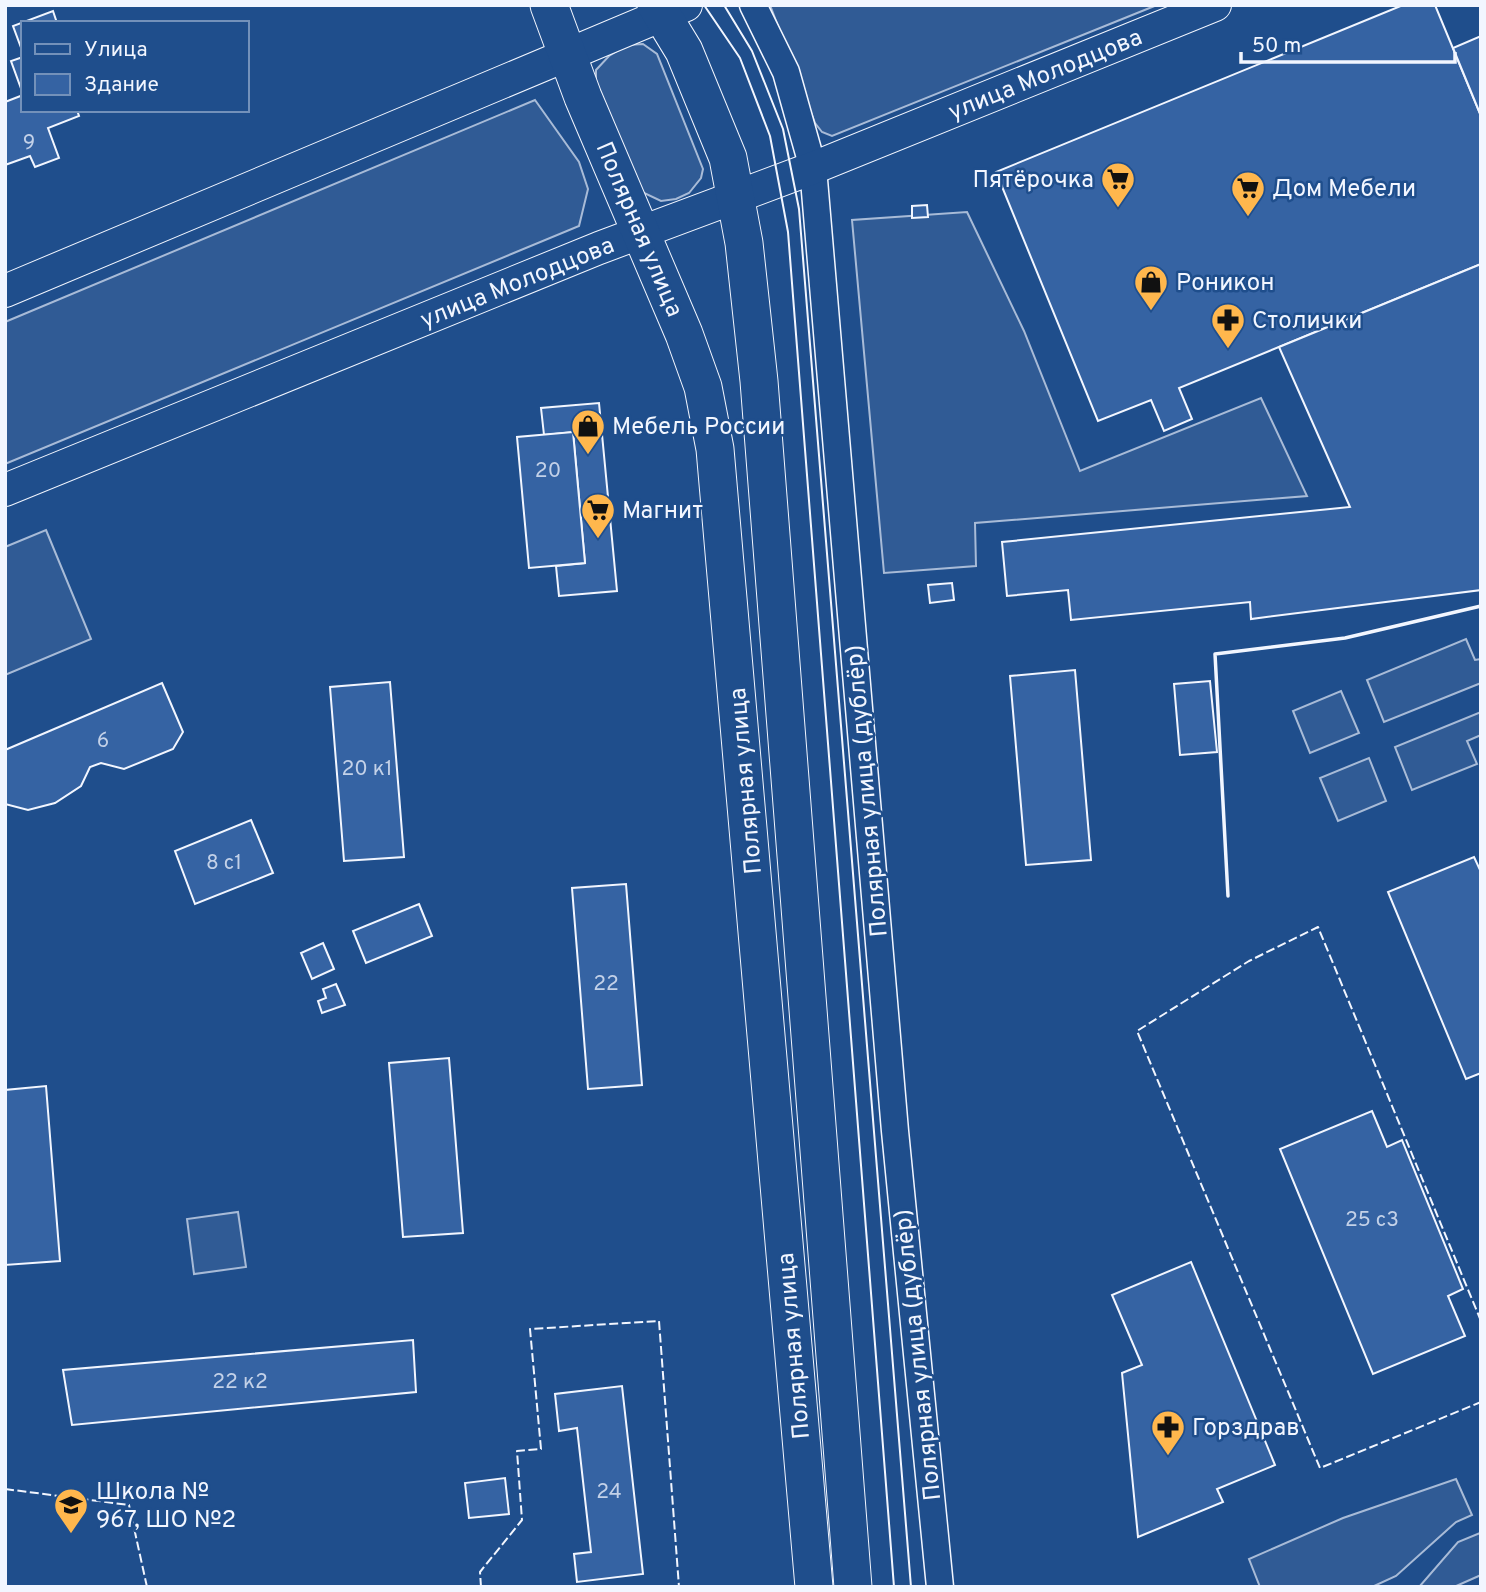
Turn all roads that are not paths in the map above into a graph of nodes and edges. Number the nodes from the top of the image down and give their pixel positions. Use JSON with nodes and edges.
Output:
{"nodes":[{"id":1,"x":549,"y":5,"type":"edge"},
{"id":2,"x":753,"y":5,"type":"edge"},
{"id":3,"x":668,"y":8,"type":"edge"},
{"id":4,"x":1201,"y":9,"type":"edge"},
{"id":5,"x":567,"y":56,"type":"junction"},
{"id":6,"x":813,"y":168,"type":"junction"},
{"id":7,"x":737,"y":197,"type":"junction"},
{"id":8,"x":642,"y":232,"type":"junction"},
{"id":9,"x":5,"y":291,"type":"edge"},
{"id":10,"x":5,"y":490,"type":"edge"},
{"id":11,"x":814,"y":1587,"type":"edge"},
{"id":12,"x":853,"y":1587,"type":"edge"},
{"id":13,"x":940,"y":1587,"type":"edge"}],
"edges":[{"from":1,"to":5,"type":"main road","name":"Полярная улица"},
{"from":2,"to":6,"type":"street","name":"Полярная улица (дублёр)"},
{"from":3,"to":5,"type":"street"},
{"from":3,"to":7,"type":"main road","name":"Полярная улица"},
{"from":4,"to":6,"type":"street","name":"улица Молодцова"},
{"from":5,"to":8,"type":"main road","name":"Полярная улица"},
{"from":5,"to":9,"type":"street"},
{"from":6,"to":7,"type":"street","name":"улица Молодцова"},
{"from":6,"to":13,"type":"street","name":"Полярная улица (дублёр)"},
{"from":7,"to":8,"type":"street","name":"улица Молодцова"},
{"from":7,"to":12,"type":"main road","name":"Полярная улица"},
{"from":8,"to":10,"type":"street","name":"улица Молодцова"},
{"from":8,"to":11,"type":"main road","name":"Полярная улица"}]}
